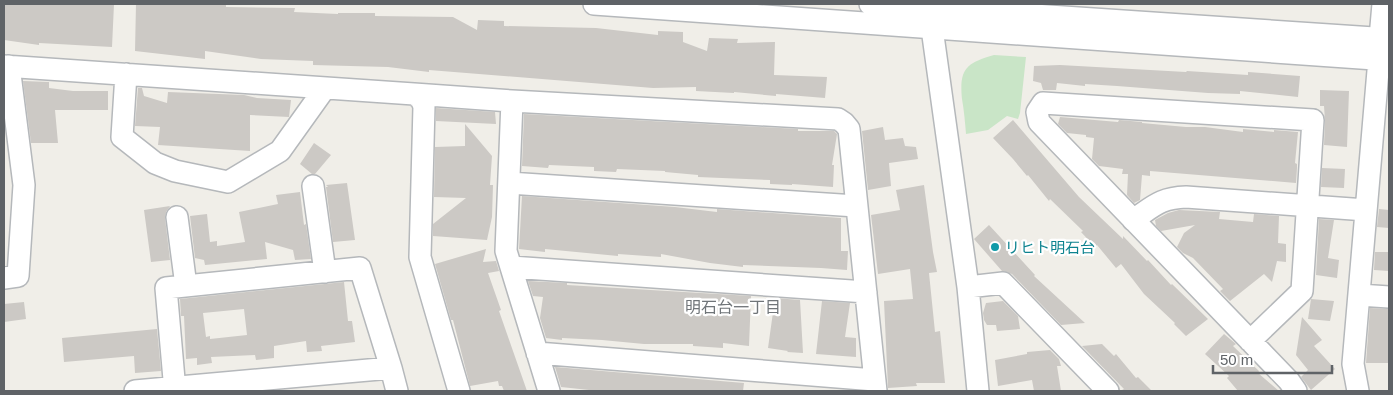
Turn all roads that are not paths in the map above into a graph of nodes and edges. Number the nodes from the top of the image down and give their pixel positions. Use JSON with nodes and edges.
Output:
{"nodes":[{"id":1,"x":594,"y":4,"type":"edge"},
{"id":2,"x":870,"y":4,"type":"edge"},
{"id":3,"x":1383,"y":4,"type":"edge"},
{"id":4,"x":1074,"y":11,"type":"edge"},
{"id":5,"x":930,"y":13,"type":"edge"},
{"id":6,"x":1384,"y":49,"type":"edge"},
{"id":7,"x":6,"y":66,"type":"edge"},
{"id":8,"x":126,"y":74,"type":"junction"},
{"id":9,"x":325,"y":88,"type":"junction"},
{"id":10,"x":414,"y":94,"type":"junction"},
{"id":11,"x":512,"y":101,"type":"junction"},
{"id":12,"x":509,"y":183,"type":"junction"},
{"id":13,"x":313,"y":186,"type":"dead end"},
{"id":14,"x":856,"y":206,"type":"junction"},
{"id":15,"x":1308,"y":206,"type":"junction"},
{"id":16,"x":1366,"y":210,"type":"junction"},
{"id":17,"x":178,"y":217,"type":"dead end"},
{"id":18,"x":1133,"y":220,"type":"junction"},
{"id":19,"x":511,"y":268,"type":"junction"},
{"id":20,"x":325,"y":272,"type":"junction"},
{"id":21,"x":4,"y":278,"type":"edge"},
{"id":22,"x":186,"y":286,"type":"junction"},
{"id":23,"x":968,"y":286,"type":"junction"},
{"id":24,"x":866,"y":292,"type":"junction"},
{"id":25,"x":1359,"y":295,"type":"junction"},
{"id":26,"x":1389,"y":297,"type":"edge"},
{"id":27,"x":1250,"y":341,"type":"junction"},
{"id":28,"x":537,"y":353,"type":"junction"},
{"id":29,"x":391,"y":368,"type":"junction"},
{"id":30,"x":875,"y":386,"type":"edge"},
{"id":31,"x":175,"y":390,"type":"edge"},
{"id":32,"x":135,"y":391,"type":"edge"},
{"id":33,"x":397,"y":391,"type":"edge"},
{"id":34,"x":459,"y":391,"type":"edge"},
{"id":35,"x":549,"y":391,"type":"edge"},
{"id":36,"x":978,"y":391,"type":"edge"},
{"id":37,"x":1108,"y":391,"type":"edge"},
{"id":38,"x":1296,"y":391,"type":"edge"},
{"id":39,"x":1358,"y":391,"type":"edge"}],
"edges":[{"from":1,"to":5,"type":"street"},
{"from":2,"to":5,"type":"street"},
{"from":3,"to":6,"type":"street"},
{"from":4,"to":5,"type":"street"},
{"from":4,"to":6,"type":"street"},
{"from":5,"to":6,"type":"street"},
{"from":5,"to":23,"type":"street"},
{"from":6,"to":16,"type":"street"},
{"from":7,"to":8,"type":"street"},
{"from":7,"to":21,"type":"street"},
{"from":8,"to":9,"type":"street"},
{"from":8,"to":9,"type":"street"},
{"from":9,"to":10,"type":"street"},
{"from":10,"to":11,"type":"street"},
{"from":10,"to":34,"type":"street"},
{"from":11,"to":12,"type":"street"},
{"from":11,"to":14,"type":"street"},
{"from":12,"to":14,"type":"street"},
{"from":12,"to":19,"type":"street"},
{"from":13,"to":20,"type":"street"},
{"from":14,"to":24,"type":"street"},
{"from":15,"to":16,"type":"street"},
{"from":15,"to":18,"type":"street"},
{"from":15,"to":18,"type":"street"},
{"from":15,"to":27,"type":"street"},
{"from":16,"to":25,"type":"street"},
{"from":17,"to":22,"type":"street"},
{"from":18,"to":27,"type":"street"},
{"from":19,"to":24,"type":"street"},
{"from":19,"to":28,"type":"street"},
{"from":20,"to":22,"type":"street"},
{"from":20,"to":29,"type":"street"},
{"from":22,"to":31,"type":"street"},
{"from":23,"to":36,"type":"street"},
{"from":23,"to":37,"type":"street"},
{"from":24,"to":30,"type":"street"},
{"from":25,"to":26,"type":"street"},
{"from":25,"to":39,"type":"street"},
{"from":27,"to":38,"type":"street"},
{"from":28,"to":30,"type":"street"},
{"from":28,"to":35,"type":"street"},
{"from":29,"to":31,"type":"street"},
{"from":29,"to":33,"type":"street"},
{"from":31,"to":32,"type":"street"}]}
